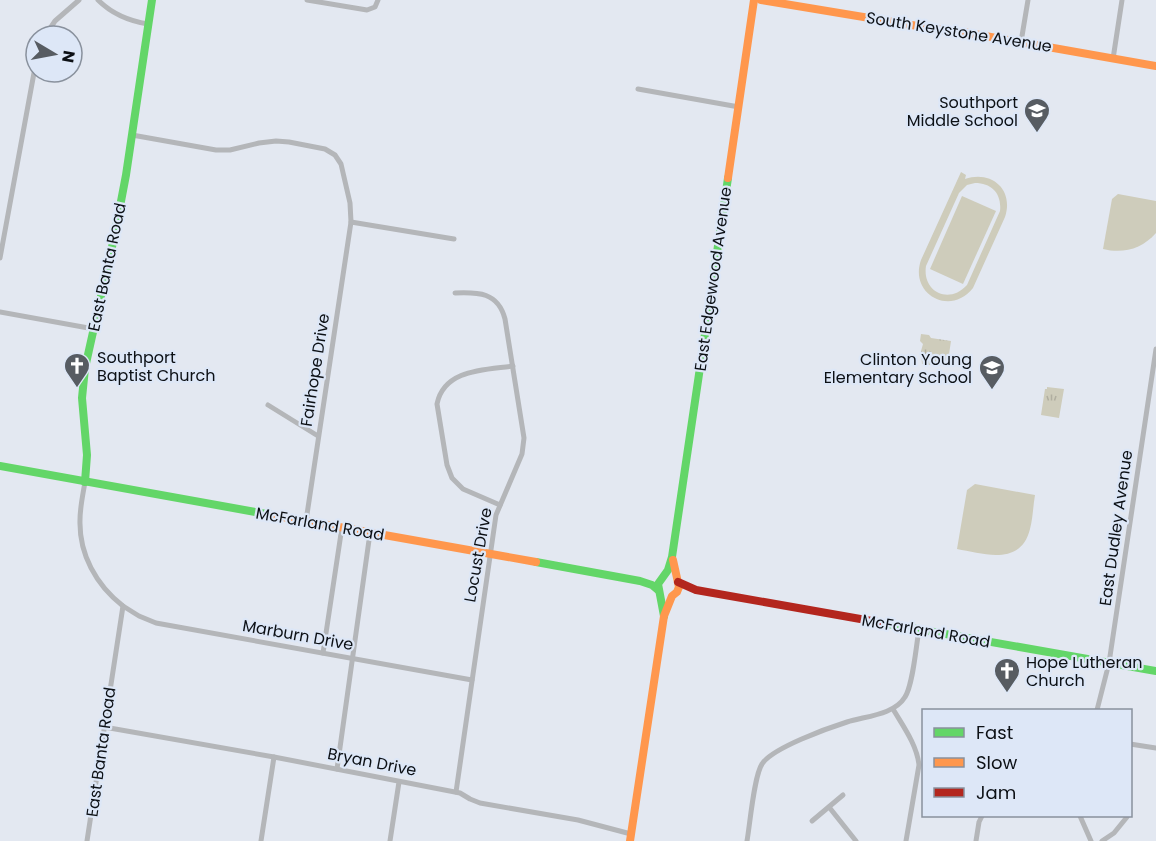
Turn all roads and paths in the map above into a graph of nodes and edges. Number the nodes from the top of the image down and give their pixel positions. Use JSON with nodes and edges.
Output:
{"nodes":[{"id":1,"x":79,"y":0,"type":"edge"},
{"id":2,"x":98,"y":0,"type":"edge"},
{"id":3,"x":152,"y":0,"type":"edge"},
{"id":4,"x":307,"y":0,"type":"edge"},
{"id":5,"x":378,"y":0,"type":"edge"},
{"id":6,"x":754,"y":0,"type":"edge"},
{"id":7,"x":761,"y":0,"type":"edge"},
{"id":8,"x":1029,"y":0,"type":"edge"},
{"id":9,"x":1122,"y":0,"type":"edge"},
{"id":10,"x":54,"y":24,"type":"edge"},
{"id":11,"x":148,"y":24,"type":"junction"},
{"id":12,"x":1022,"y":42,"type":"junction"},
{"id":13,"x":1113,"y":59,"type":"junction"},
{"id":14,"x":1156,"y":66,"type":"edge"},
{"id":15,"x":32,"y":84,"type":"edge"},
{"id":16,"x":638,"y":89,"type":"dead end"},
{"id":17,"x":739,"y":107,"type":"junction"},
{"id":18,"x":132,"y":135,"type":"junction"},
{"id":19,"x":351,"y":222,"type":"junction"},
{"id":20,"x":454,"y":239,"type":"dead end"},
{"id":21,"x":0,"y":258,"type":"edge"},
{"id":22,"x":454,"y":293,"type":"dead end"},
{"id":23,"x":0,"y":312,"type":"edge"},
{"id":24,"x":94,"y":329,"type":"junction"},
{"id":25,"x":1156,"y":349,"type":"edge"},
{"id":26,"x":513,"y":366,"type":"junction"},
{"id":27,"x":268,"y":405,"type":"dead end"},
{"id":28,"x":318,"y":436,"type":"junction"},
{"id":29,"x":0,"y":466,"type":"edge"},
{"id":30,"x":85,"y":482,"type":"junction"},
{"id":31,"x":500,"y":505,"type":"junction"},
{"id":32,"x":306,"y":521,"type":"junction"},
{"id":33,"x":342,"y":527,"type":"junction"},
{"id":34,"x":370,"y":532,"type":"junction"},
{"id":35,"x":490,"y":554,"type":"junction"},
{"id":36,"x":672,"y":557,"type":"junction"},
{"id":37,"x":663,"y":577,"type":"junction"},
{"id":38,"x":677,"y":580,"type":"junction"},
{"id":39,"x":640,"y":581,"type":"junction"},
{"id":40,"x":696,"y":590,"type":"junction"},
{"id":41,"x":659,"y":591,"type":"junction"},
{"id":42,"x":674,"y":595,"type":"junction"},
{"id":43,"x":123,"y":606,"type":"junction"},
{"id":44,"x":664,"y":616,"type":"junction"},
{"id":45,"x":918,"y":630,"type":"junction"},
{"id":46,"x":323,"y":653,"type":"junction"},
{"id":47,"x":353,"y":658,"type":"junction"},
{"id":48,"x":1109,"y":663,"type":"junction"},
{"id":49,"x":1156,"y":671,"type":"edge"},
{"id":50,"x":472,"y":680,"type":"junction"},
{"id":51,"x":893,"y":709,"type":"junction"},
{"id":52,"x":1098,"y":709,"type":"edge"},
{"id":53,"x":104,"y":727,"type":"junction"},
{"id":54,"x":1132,"y":744,"type":"edge"},
{"id":55,"x":1156,"y":748,"type":"edge"},
{"id":56,"x":274,"y":757,"type":"junction"},
{"id":57,"x":337,"y":769,"type":"junction"},
{"id":58,"x":399,"y":782,"type":"junction"},
{"id":59,"x":456,"y":792,"type":"junction"},
{"id":60,"x":843,"y":795,"type":"dead end"},
{"id":61,"x":829,"y":807,"type":"junction"},
{"id":62,"x":982,"y":817,"type":"edge"},
{"id":63,"x":1080,"y":817,"type":"edge"},
{"id":64,"x":1127,"y":817,"type":"edge"},
{"id":65,"x":812,"y":821,"type":"dead end"},
{"id":66,"x":631,"y":838,"type":"edge"},
{"id":67,"x":87,"y":841,"type":"edge"},
{"id":68,"x":261,"y":841,"type":"edge"},
{"id":69,"x":390,"y":841,"type":"edge"},
{"id":70,"x":747,"y":841,"type":"edge"},
{"id":71,"x":856,"y":841,"type":"edge"},
{"id":72,"x":906,"y":841,"type":"edge"},
{"id":73,"x":976,"y":841,"type":"edge"},
{"id":74,"x":1091,"y":841,"type":"edge"},
{"id":75,"x":1102,"y":841,"type":"edge"}],
"edges":[{"from":1,"to":10,"type":"street"},
{"from":2,"to":11,"type":"street"},
{"from":3,"to":11,"type":"street","name":"East Banta Road"},
{"from":4,"to":5,"type":"street"},
{"from":6,"to":17,"type":"street","name":"East Edgewood Avenue"},
{"from":7,"to":12,"type":"street","name":"South Keystone Avenue"},
{"from":8,"to":12,"type":"street"},
{"from":9,"to":13,"type":"street"},
{"from":11,"to":18,"type":"street","name":"East Banta Road"},
{"from":12,"to":13,"type":"street","name":"South Keystone Avenue"},
{"from":13,"to":14,"type":"street","name":"South Keystone Avenue"},
{"from":15,"to":21,"type":"street"},
{"from":16,"to":17,"type":"street"},
{"from":17,"to":36,"type":"street","name":"East Edgewood Avenue"},
{"from":18,"to":19,"type":"street","name":"Fairhope Drive"},
{"from":18,"to":24,"type":"street","name":"East Banta Road"},
{"from":19,"to":20,"type":"street"},
{"from":19,"to":28,"type":"street","name":"Fairhope Drive"},
{"from":22,"to":26,"type":"street","name":"Locust Drive"},
{"from":23,"to":24,"type":"street"},
{"from":24,"to":30,"type":"street","name":"East Banta Road"},
{"from":25,"to":48,"type":"street","name":"East Dudley Avenue"},
{"from":26,"to":31,"type":"street","name":"Locust Drive"},
{"from":26,"to":31,"type":"street"},
{"from":27,"to":28,"type":"street"},
{"from":28,"to":32,"type":"street","name":"Fairhope Drive"},
{"from":29,"to":30,"type":"street","name":"McFarland Road"},
{"from":30,"to":32,"type":"street","name":"McFarland Road"},
{"from":30,"to":43,"type":"street","name":"East Banta Road"},
{"from":31,"to":35,"type":"street","name":"Locust Drive"},
{"from":32,"to":33,"type":"street","name":"McFarland Road"},
{"from":33,"to":34,"type":"street","name":"McFarland Road"},
{"from":33,"to":46,"type":"street"},
{"from":34,"to":35,"type":"street","name":"McFarland Road"},
{"from":34,"to":47,"type":"street"},
{"from":35,"to":39,"type":"street","name":"McFarland Road"},
{"from":35,"to":50,"type":"street","name":"Locust Drive"},
{"from":36,"to":37,"type":"street","name":"East Edgewood Avenue"},
{"from":36,"to":38,"type":"street","name":"East Edgewood Avenue"},
{"from":37,"to":38,"type":"street"},
{"from":37,"to":39,"type":"street","name":"McFarland Road"},
{"from":37,"to":41,"type":"street","name":"East Edgewood Avenue"},
{"from":38,"to":40,"type":"street","name":"McFarland Road"},
{"from":38,"to":42,"type":"street","name":"East Edgewood Avenue"},
{"from":39,"to":41,"type":"street","name":"McFarland Road"},
{"from":40,"to":42,"type":"street","name":"McFarland Road"},
{"from":40,"to":45,"type":"street","name":"McFarland Road"},
{"from":41,"to":42,"type":"street"},
{"from":41,"to":44,"type":"street","name":"East Edgewood Avenue"},
{"from":42,"to":44,"type":"street","name":"East Edgewood Avenue"},
{"from":43,"to":46,"type":"street","name":"Marburn Drive"},
{"from":43,"to":53,"type":"street","name":"East Banta Road"},
{"from":44,"to":66,"type":"street","name":"East Edgewood Avenue"},
{"from":45,"to":48,"type":"street","name":"McFarland Road"},
{"from":45,"to":51,"type":"street"},
{"from":46,"to":47,"type":"street","name":"Marburn Drive"},
{"from":47,"to":50,"type":"street","name":"Marburn Drive"},
{"from":47,"to":57,"type":"street"},
{"from":48,"to":49,"type":"street","name":"McFarland Road"},
{"from":48,"to":52,"type":"street","name":"East Dudley Avenue"},
{"from":50,"to":59,"type":"street","name":"Locust Drive"},
{"from":51,"to":70,"type":"street"},
{"from":51,"to":72,"type":"street"},
{"from":53,"to":56,"type":"street","name":"Bryan Drive"},
{"from":53,"to":67,"type":"street","name":"East Banta Road"},
{"from":54,"to":55,"type":"street"},
{"from":56,"to":57,"type":"street","name":"Bryan Drive"},
{"from":56,"to":68,"type":"street"},
{"from":57,"to":58,"type":"street","name":"Bryan Drive"},
{"from":58,"to":59,"type":"street","name":"Bryan Drive"},
{"from":58,"to":69,"type":"street"},
{"from":59,"to":66,"type":"street","name":"Bryan Drive"},
{"from":60,"to":61,"type":"street"},
{"from":61,"to":65,"type":"street"},
{"from":61,"to":71,"type":"street"},
{"from":62,"to":73,"type":"street"},
{"from":63,"to":74,"type":"street"},
{"from":64,"to":75,"type":"street"}]}
